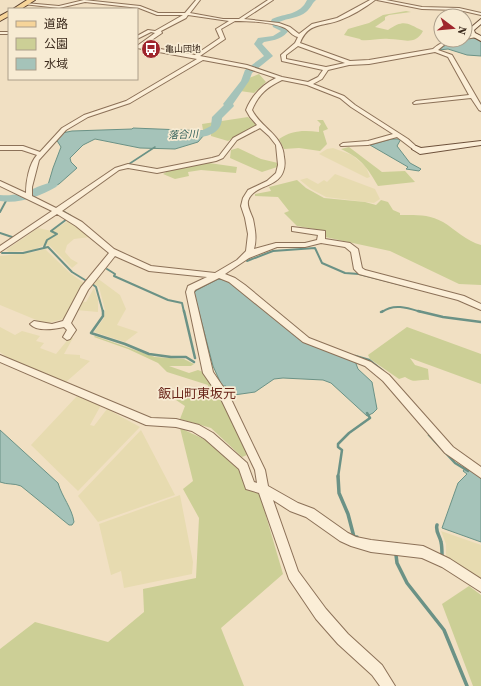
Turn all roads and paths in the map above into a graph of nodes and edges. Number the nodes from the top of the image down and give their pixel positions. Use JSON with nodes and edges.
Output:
{"nodes":[{"id":1,"x":32,"y":0,"type":"edge"},
{"id":2,"x":88,"y":0,"type":"edge"},
{"id":3,"x":198,"y":0,"type":"edge"},
{"id":4,"x":271,"y":0,"type":"edge"},
{"id":5,"x":373,"y":0,"type":"edge"},
{"id":6,"x":379,"y":0,"type":"edge"},
{"id":7,"x":25,"y":4,"type":"junction"},
{"id":8,"x":18,"y":8,"type":"edge"},
{"id":9,"x":481,"y":14,"type":"edge"},
{"id":10,"x":187,"y":15,"type":"junction"},
{"id":11,"x":238,"y":20,"type":"junction"},
{"id":12,"x":481,"y":21,"type":"edge"},
{"id":13,"x":156,"y":32,"type":"junction"},
{"id":14,"x":300,"y":36,"type":"junction"},
{"id":15,"x":138,"y":37,"type":"edge"},
{"id":16,"x":478,"y":38,"type":"edge"},
{"id":17,"x":297,"y":44,"type":"junction"},
{"id":18,"x":138,"y":47,"type":"edge"},
{"id":19,"x":437,"y":48,"type":"edge"},
{"id":20,"x":435,"y":50,"type":"junction"},
{"id":21,"x":195,"y":57,"type":"junction"},
{"id":22,"x":202,"y":58,"type":"junction"},
{"id":23,"x":350,"y":63,"type":"junction"},
{"id":24,"x":326,"y":69,"type":"junction"},
{"id":25,"x":281,"y":78,"type":"junction"},
{"id":26,"x":309,"y":84,"type":"junction"},
{"id":27,"x":472,"y":96,"type":"junction"},
{"id":28,"x":479,"y":102,"type":"edge"},
{"id":29,"x":416,"y":103,"type":"dead end"},
{"id":30,"x":481,"y":109,"type":"edge"},
{"id":31,"x":260,"y":126,"type":"junction"},
{"id":32,"x":398,"y":135,"type":"junction"},
{"id":33,"x":481,"y":143,"type":"edge"},
{"id":34,"x":343,"y":145,"type":"dead end"},
{"id":35,"x":0,"y":148,"type":"edge"},
{"id":36,"x":416,"y":149,"type":"joint"},
{"id":37,"x":40,"y":154,"type":"junction"},
{"id":38,"x":0,"y":183,"type":"edge"},
{"id":39,"x":27,"y":194,"type":"junction"},
{"id":40,"x":57,"y":210,"type":"junction"},
{"id":41,"x":295,"y":229,"type":"dead end"},
{"id":42,"x":321,"y":241,"type":"junction"},
{"id":43,"x":0,"y":250,"type":"edge"},
{"id":44,"x":114,"y":252,"type":"junction"},
{"id":45,"x":247,"y":256,"type":"junction"},
{"id":46,"x":218,"y":276,"type":"junction"},
{"id":47,"x":481,"y":307,"type":"edge"},
{"id":48,"x":66,"y":323,"type":"junction"},
{"id":49,"x":34,"y":324,"type":"dead end"},
{"id":50,"x":67,"y":336,"type":"dead end"},
{"id":51,"x":0,"y":358,"type":"edge"},
{"id":52,"x":481,"y":473,"type":"edge"},
{"id":53,"x":263,"y":489,"type":"junction"},
{"id":54,"x":481,"y":586,"type":"edge"},
{"id":55,"x":388,"y":686,"type":"edge"}],
"edges":[{"from":1,"to":7,"type":"main road"},
{"from":2,"to":7,"type":"street"},
{"from":2,"to":10,"type":"street"},
{"from":3,"to":10,"type":"street"},
{"from":4,"to":11,"type":"street"},
{"from":5,"to":14,"type":"street"},
{"from":6,"to":9,"type":"street"},
{"from":7,"to":8,"type":"main road"},
{"from":10,"to":11,"type":"street"},
{"from":10,"to":13,"type":"street"},
{"from":11,"to":14,"type":"street"},
{"from":11,"to":21,"type":"street"},
{"from":12,"to":16,"type":"street"},
{"from":13,"to":15,"type":"street"},
{"from":13,"to":18,"type":"street"},
{"from":14,"to":17,"type":"street"},
{"from":17,"to":23,"type":"street"},
{"from":17,"to":24,"type":"street"},
{"from":18,"to":21,"type":"street"},
{"from":19,"to":20,"type":"street"},
{"from":20,"to":23,"type":"street"},
{"from":20,"to":27,"type":"street"},
{"from":21,"to":22,"type":"street"},
{"from":22,"to":25,"type":"street"},
{"from":22,"to":37,"type":"street"},
{"from":23,"to":24,"type":"street"},
{"from":24,"to":26,"type":"street"},
{"from":25,"to":26,"type":"street"},
{"from":25,"to":31,"type":"street"},
{"from":26,"to":32,"type":"street"},
{"from":27,"to":28,"type":"street"},
{"from":27,"to":29,"type":"street"},
{"from":28,"to":30,"type":"street"},
{"from":31,"to":40,"type":"street"},
{"from":31,"to":45,"type":"street"},
{"from":32,"to":34,"type":"street"},
{"from":32,"to":36,"type":"street"},
{"from":33,"to":36,"type":"street"},
{"from":35,"to":37,"type":"street"},
{"from":37,"to":39,"type":"street"},
{"from":38,"to":39,"type":"street"},
{"from":39,"to":40,"type":"street"},
{"from":40,"to":43,"type":"street"},
{"from":40,"to":44,"type":"street"},
{"from":41,"to":42,"type":"street"},
{"from":42,"to":45,"type":"street"},
{"from":42,"to":47,"type":"street"},
{"from":44,"to":46,"type":"street"},
{"from":44,"to":48,"type":"street"},
{"from":45,"to":46,"type":"street"},
{"from":46,"to":52,"type":"street"},
{"from":46,"to":53,"type":"street"},
{"from":48,"to":49,"type":"street"},
{"from":48,"to":50,"type":"street"},
{"from":51,"to":53,"type":"street"},
{"from":53,"to":54,"type":"street"},
{"from":53,"to":55,"type":"street"}]}
